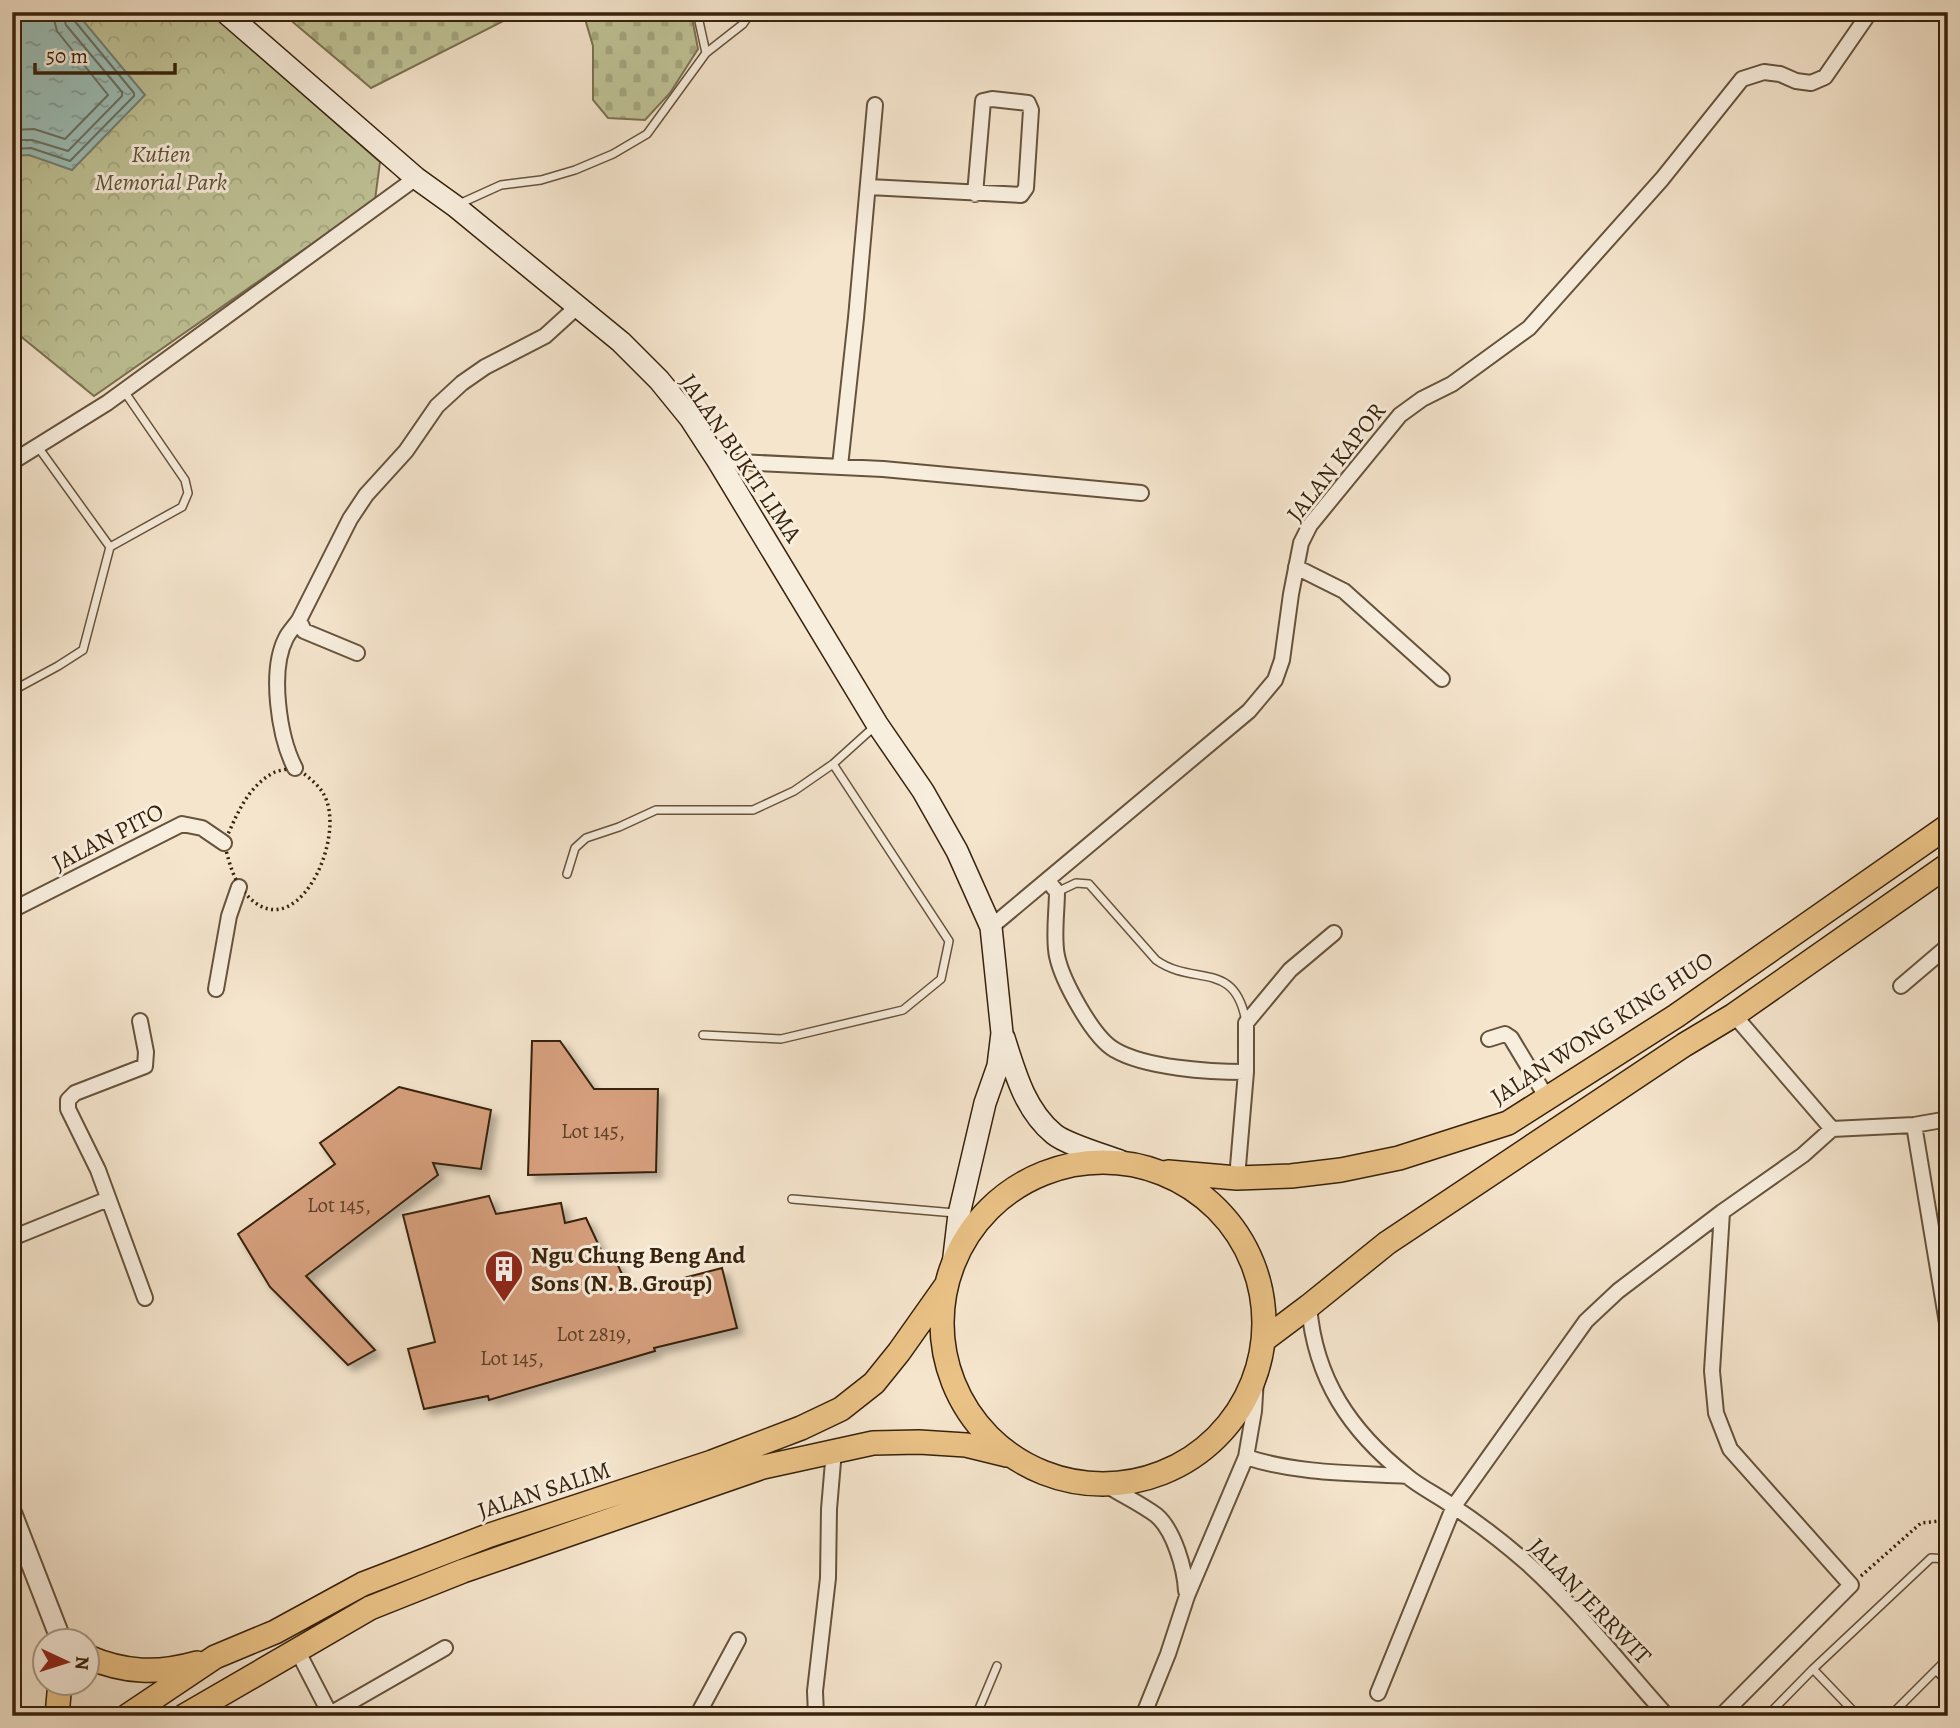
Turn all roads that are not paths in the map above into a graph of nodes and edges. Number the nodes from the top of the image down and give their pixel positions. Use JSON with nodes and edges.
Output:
{"nodes":[{"id":1,"x":225,"y":12,"type":"edge"},
{"id":2,"x":697,"y":12,"type":"edge"},
{"id":3,"x":751,"y":12,"type":"edge"},
{"id":4,"x":1870,"y":12,"type":"edge"},
{"id":5,"x":706,"y":53,"type":"junction"},
{"id":6,"x":875,"y":105,"type":"dead end"},
{"id":7,"x":416,"y":178,"type":"junction"},
{"id":8,"x":869,"y":187,"type":"junction"},
{"id":9,"x":975,"y":194,"type":"junction"},
{"id":10,"x":455,"y":206,"type":"junction"},
{"id":11,"x":578,"y":306,"type":"junction"},
{"id":12,"x":124,"y":390,"type":"junction"},
{"id":13,"x":38,"y":447,"type":"junction"},
{"id":14,"x":718,"y":461,"type":"junction"},
{"id":15,"x":12,"y":462,"type":"edge"},
{"id":16,"x":839,"y":466,"type":"junction"},
{"id":17,"x":1142,"y":493,"type":"dead end"},
{"id":18,"x":110,"y":547,"type":"junction"},
{"id":19,"x":1296,"y":567,"type":"junction"},
{"id":20,"x":299,"y":620,"type":"junction"},
{"id":21,"x":357,"y":653,"type":"dead end"},
{"id":22,"x":1442,"y":679,"type":"dead end"},
{"id":23,"x":12,"y":691,"type":"edge"},
{"id":24,"x":877,"y":724,"type":"junction"},
{"id":25,"x":833,"y":764,"type":"junction"},
{"id":26,"x":295,"y":768,"type":"road end"},
{"id":27,"x":1948,"y":826,"type":"edge"},
{"id":28,"x":223,"y":843,"type":"road end"},
{"id":29,"x":1948,"y":865,"type":"edge"},
{"id":30,"x":566,"y":874,"type":"dead end"},
{"id":31,"x":1053,"y":886,"type":"junction"},
{"id":32,"x":239,"y":887,"type":"road end"},
{"id":33,"x":12,"y":910,"type":"edge"},
{"id":34,"x":991,"y":927,"type":"junction"},
{"id":35,"x":1334,"y":933,"type":"dead end"},
{"id":36,"x":1948,"y":946,"type":"edge"},
{"id":37,"x":1901,"y":986,"type":"dead end"},
{"id":38,"x":216,"y":989,"type":"dead end"},
{"id":39,"x":1734,"y":1015,"type":"junction"},
{"id":40,"x":139,"y":1021,"type":"dead end"},
{"id":41,"x":1246,"y":1023,"type":"junction"},
{"id":42,"x":1002,"y":1033,"type":"junction"},
{"id":43,"x":703,"y":1035,"type":"dead end"},
{"id":44,"x":1489,"y":1039,"type":"dead end"},
{"id":45,"x":1246,"y":1072,"type":"junction"},
{"id":46,"x":1547,"y":1098,"type":"junction"},
{"id":47,"x":1948,"y":1119,"type":"edge"},
{"id":48,"x":1914,"y":1125,"type":"junction"},
{"id":49,"x":1832,"y":1129,"type":"junction"},
{"id":50,"x":1120,"y":1161,"type":"junction"},
{"id":51,"x":1161,"y":1171,"type":"junction"},
{"id":52,"x":1237,"y":1178,"type":"junction"},
{"id":53,"x":108,"y":1199,"type":"junction"},
{"id":54,"x":792,"y":1199,"type":"dead end"},
{"id":55,"x":1722,"y":1212,"type":"junction"},
{"id":56,"x":960,"y":1214,"type":"junction"},
{"id":57,"x":12,"y":1238,"type":"edge"},
{"id":58,"x":949,"y":1275,"type":"junction"},
{"id":59,"x":145,"y":1298,"type":"dead end"},
{"id":60,"x":1309,"y":1306,"type":"junction"},
{"id":61,"x":1947,"y":1322,"type":"edge"},
{"id":62,"x":1265,"y":1339,"type":"junction"},
{"id":63,"x":1256,"y":1378,"type":"junction"},
{"id":64,"x":834,"y":1450,"type":"junction"},
{"id":65,"x":1010,"y":1456,"type":"junction"},
{"id":66,"x":1246,"y":1457,"type":"junction"},
{"id":67,"x":1407,"y":1476,"type":"junction"},
{"id":68,"x":1108,"y":1486,"type":"junction"},
{"id":69,"x":1454,"y":1506,"type":"junction"},
{"id":70,"x":12,"y":1514,"type":"edge"},
{"id":71,"x":1948,"y":1559,"type":"edge"},
{"id":72,"x":1186,"y":1596,"type":"junction"},
{"id":73,"x":56,"y":1626,"type":"edge"},
{"id":74,"x":738,"y":1640,"type":"dead end"},
{"id":75,"x":445,"y":1648,"type":"dead end"},
{"id":76,"x":298,"y":1650,"type":"junction"},
{"id":77,"x":215,"y":1657,"type":"junction"},
{"id":78,"x":1948,"y":1658,"type":"edge"},
{"id":79,"x":102,"y":1662,"type":"edge"},
{"id":80,"x":997,"y":1666,"type":"dead end"},
{"id":81,"x":1813,"y":1669,"type":"junction"},
{"id":82,"x":1936,"y":1670,"type":"junction"},
{"id":83,"x":1948,"y":1683,"type":"edge"},
{"id":84,"x":1378,"y":1693,"type":"dead end"},
{"id":85,"x":59,"y":1696,"type":"edge"},
{"id":86,"x":331,"y":1715,"type":"edge"},
{"id":87,"x":57,"y":1716,"type":"edge"},
{"id":88,"x":127,"y":1716,"type":"edge"},
{"id":89,"x":184,"y":1716,"type":"edge"},
{"id":90,"x":697,"y":1716,"type":"edge"},
{"id":91,"x":816,"y":1716,"type":"edge"},
{"id":92,"x":976,"y":1716,"type":"edge"},
{"id":93,"x":1143,"y":1716,"type":"edge"},
{"id":94,"x":1667,"y":1716,"type":"edge"},
{"id":95,"x":1721,"y":1716,"type":"edge"},
{"id":96,"x":1767,"y":1716,"type":"edge"},
{"id":97,"x":1858,"y":1716,"type":"edge"},
{"id":98,"x":1890,"y":1716,"type":"edge"}],
"edges":[{"from":1,"to":7,"type":"main road","name":"JALAN BUKIT LIMA"},
{"from":2,"to":5,"type":"lane"},
{"from":3,"to":5,"type":"lane"},
{"from":4,"to":19,"type":"street","name":"JALAN KAPOR"},
{"from":5,"to":10,"type":"lane"},
{"from":6,"to":8,"type":"street"},
{"from":7,"to":10,"type":"main road","name":"JALAN BUKIT LIMA"},
{"from":7,"to":12,"type":"street"},
{"from":8,"to":9,"type":"street"},
{"from":8,"to":16,"type":"street"},
{"from":9,"to":9,"type":"street"},
{"from":10,"to":11,"type":"main road","name":"JALAN BUKIT LIMA"},
{"from":11,"to":14,"type":"main road","name":"JALAN BUKIT LIMA"},
{"from":11,"to":20,"type":"street"},
{"from":12,"to":13,"type":"street"},
{"from":12,"to":18,"type":"lane"},
{"from":13,"to":15,"type":"street"},
{"from":13,"to":18,"type":"lane"},
{"from":14,"to":16,"type":"street"},
{"from":14,"to":24,"type":"main road","name":"JALAN BUKIT LIMA"},
{"from":16,"to":17,"type":"street"},
{"from":18,"to":23,"type":"lane"},
{"from":19,"to":22,"type":"street"},
{"from":19,"to":31,"type":"street","name":"JALAN KAPOR"},
{"from":20,"to":21,"type":"street"},
{"from":20,"to":26,"type":"street"},
{"from":24,"to":25,"type":"lane"},
{"from":24,"to":34,"type":"main road","name":"JALAN BUKIT LIMA"},
{"from":25,"to":30,"type":"lane"},
{"from":25,"to":43,"type":"lane"},
{"from":27,"to":46,"type":"main road","name":"JALAN WONG KING HUO"},
{"from":28,"to":33,"type":"street","name":"JALAN PITO"},
{"from":29,"to":39,"type":"main road"},
{"from":31,"to":34,"type":"street","name":"JALAN KAPOR"},
{"from":31,"to":41,"type":"lane"},
{"from":31,"to":45,"type":"street"},
{"from":32,"to":38,"type":"street"},
{"from":34,"to":42,"type":"main road","name":"JALAN BUKIT LIMA"},
{"from":35,"to":41,"type":"street"},
{"from":36,"to":37,"type":"street"},
{"from":39,"to":49,"type":"street"},
{"from":39,"to":60,"type":"main road"},
{"from":40,"to":53,"type":"street"},
{"from":41,"to":45,"type":"street"},
{"from":42,"to":50,"type":"main road"},
{"from":42,"to":56,"type":"main road"},
{"from":44,"to":46,"type":"street"},
{"from":45,"to":52,"type":"street"},
{"from":46,"to":52,"type":"main road","name":"JALAN WONG KING HUO"},
{"from":47,"to":48,"type":"street"},
{"from":48,"to":49,"type":"street"},
{"from":48,"to":61,"type":"street"},
{"from":49,"to":55,"type":"street"},
{"from":50,"to":51,"type":"main road","name":"JALAN SALIM"},
{"from":50,"to":58,"type":"main road","name":"JALAN SALIM"},
{"from":51,"to":52,"type":"main road","name":"JALAN WONG KING HUO"},
{"from":51,"to":62,"type":"main road"},
{"from":53,"to":57,"type":"street"},
{"from":53,"to":59,"type":"street"},
{"from":54,"to":56,"type":"lane"},
{"from":55,"to":69,"type":"street"},
{"from":55,"to":95,"type":"street"},
{"from":56,"to":58,"type":"main road"},
{"from":58,"to":65,"type":"main road"},
{"from":58,"to":77,"type":"main road","name":"JALAN SALIM"},
{"from":60,"to":62,"type":"main road"},
{"from":60,"to":67,"type":"street","name":"JALAN JERRWIT"},
{"from":62,"to":63,"type":"main road"},
{"from":63,"to":66,"type":"street"},
{"from":63,"to":68,"type":"main road"},
{"from":64,"to":65,"type":"main road","name":"JALAN SALIM"},
{"from":64,"to":76,"type":"main road","name":"JALAN SALIM"},
{"from":64,"to":91,"type":"street"},
{"from":65,"to":68,"type":"main road"},
{"from":66,"to":67,"type":"street"},
{"from":66,"to":72,"type":"street"},
{"from":67,"to":69,"type":"street","name":"JALAN JERRWIT"},
{"from":68,"to":72,"type":"street"},
{"from":69,"to":84,"type":"street"},
{"from":69,"to":94,"type":"street","name":"JALAN JERRWIT"},
{"from":70,"to":73,"type":"street"},
{"from":71,"to":81,"type":"lane"},
{"from":72,"to":93,"type":"street"},
{"from":74,"to":90,"type":"street"},
{"from":75,"to":86,"type":"street"},
{"from":76,"to":86,"type":"street"},
{"from":76,"to":89,"type":"main road","name":"JALAN SALIM"},
{"from":77,"to":79,"type":"main road"},
{"from":77,"to":88,"type":"main road","name":"JALAN SALIM"},
{"from":78,"to":82,"type":"lane"},
{"from":80,"to":92,"type":"lane"},
{"from":81,"to":96,"type":"lane"},
{"from":81,"to":97,"type":"lane"},
{"from":82,"to":83,"type":"lane"},
{"from":82,"to":98,"type":"lane"},
{"from":85,"to":87,"type":"main road"}]}
